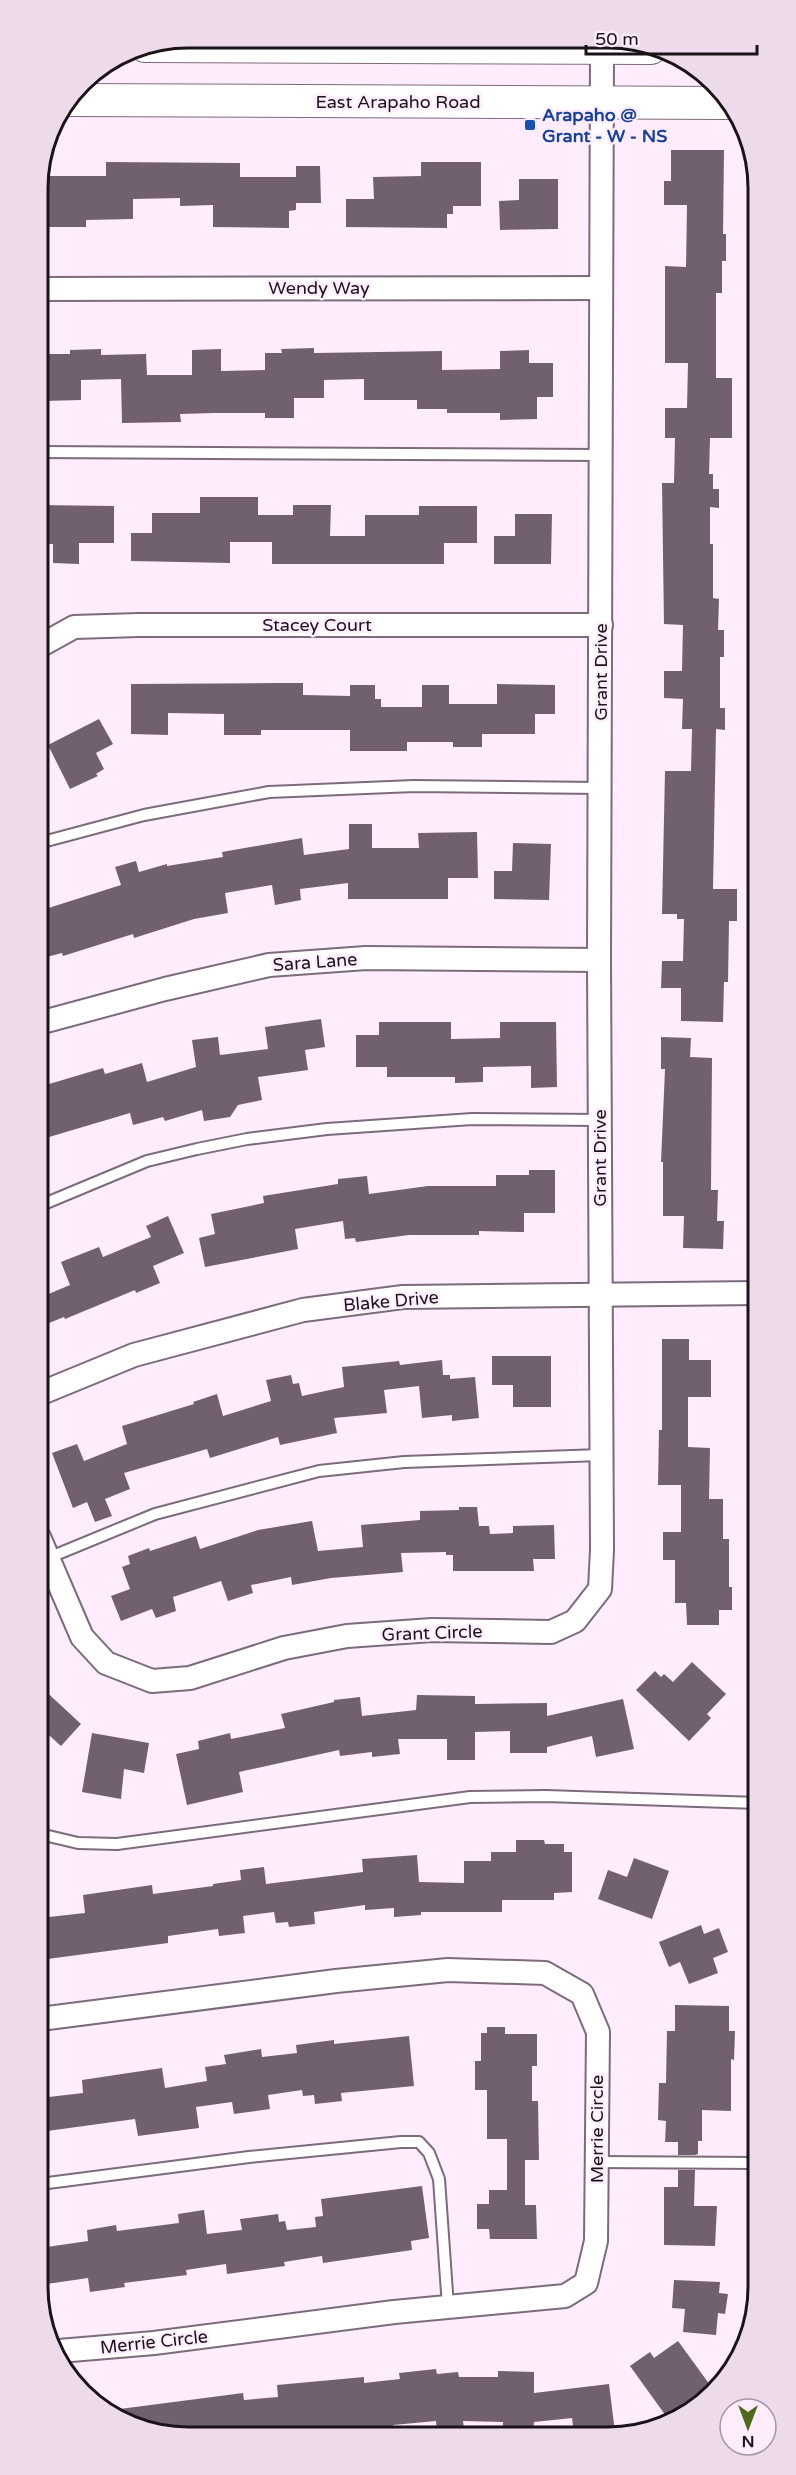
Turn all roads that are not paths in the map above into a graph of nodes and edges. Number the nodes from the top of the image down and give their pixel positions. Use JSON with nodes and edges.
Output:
{"nodes":[{"id":1,"x":602,"y":48,"type":"edge"},
{"id":2,"x":80,"y":100,"type":"edge"},
{"id":3,"x":602,"y":103,"type":"junction"},
{"id":4,"x":718,"y":103,"type":"edge"},
{"id":5,"x":600,"y":288,"type":"junction"},
{"id":6,"x":48,"y":289,"type":"edge"},
{"id":7,"x":48,"y":453,"type":"edge"},
{"id":8,"x":600,"y":455,"type":"junction"},
{"id":9,"x":601,"y":625,"type":"junction"},
{"id":10,"x":48,"y":641,"type":"edge"},
{"id":11,"x":600,"y":788,"type":"junction"},
{"id":12,"x":48,"y":841,"type":"edge"},
{"id":13,"x":599,"y":960,"type":"junction"},
{"id":14,"x":48,"y":1021,"type":"edge"},
{"id":15,"x":600,"y":1120,"type":"junction"},
{"id":16,"x":48,"y":1202,"type":"edge"},
{"id":17,"x":748,"y":1293,"type":"edge"},
{"id":18,"x":600,"y":1295,"type":"junction"},
{"id":19,"x":48,"y":1390,"type":"edge"},
{"id":20,"x":601,"y":1455,"type":"junction"},
{"id":21,"x":48,"y":1558,"type":"joint"},
{"id":22,"x":748,"y":1803,"type":"edge"},
{"id":23,"x":48,"y":1836,"type":"edge"},
{"id":24,"x":48,"y":2018,"type":"edge"},
{"id":25,"x":597,"y":2162,"type":"junction"},
{"id":26,"x":748,"y":2163,"type":"edge"},
{"id":27,"x":48,"y":2183,"type":"edge"},
{"id":28,"x":448,"y":2307,"type":"junction"},
{"id":29,"x":63,"y":2351,"type":"edge"}],
"edges":[{"from":1,"to":3,"type":"street","name":"Grant Drive"},
{"from":2,"to":3,"type":"main road","name":"East Arapaho Road"},
{"from":3,"to":4,"type":"main road","name":"East Arapaho Road"},
{"from":3,"to":5,"type":"street","name":"Grant Drive"},
{"from":5,"to":6,"type":"street","name":"Wendy Way"},
{"from":5,"to":8,"type":"street","name":"Grant Drive"},
{"from":7,"to":8,"type":"lane"},
{"from":8,"to":9,"type":"street","name":"Grant Drive"},
{"from":9,"to":10,"type":"street","name":"Stacey Court"},
{"from":9,"to":11,"type":"street","name":"Grant Drive"},
{"from":11,"to":12,"type":"lane"},
{"from":11,"to":13,"type":"street","name":"Grant Drive"},
{"from":13,"to":14,"type":"street","name":"Sara Lane"},
{"from":13,"to":15,"type":"street","name":"Grant Drive"},
{"from":15,"to":16,"type":"lane"},
{"from":15,"to":18,"type":"street","name":"Grant Drive"},
{"from":17,"to":18,"type":"street","name":"Blake Drive"},
{"from":18,"to":19,"type":"street","name":"Blake Drive"},
{"from":18,"to":20,"type":"street","name":"Grant Circle"},
{"from":20,"to":21,"type":"lane"},
{"from":20,"to":21,"type":"street","name":"Grant Circle"},
{"from":22,"to":23,"type":"lane"},
{"from":24,"to":25,"type":"street","name":"Merrie Circle"},
{"from":25,"to":26,"type":"lane"},
{"from":25,"to":28,"type":"street","name":"Merrie Circle"},
{"from":27,"to":28,"type":"lane"},
{"from":28,"to":29,"type":"street","name":"Merrie Circle"}]}
